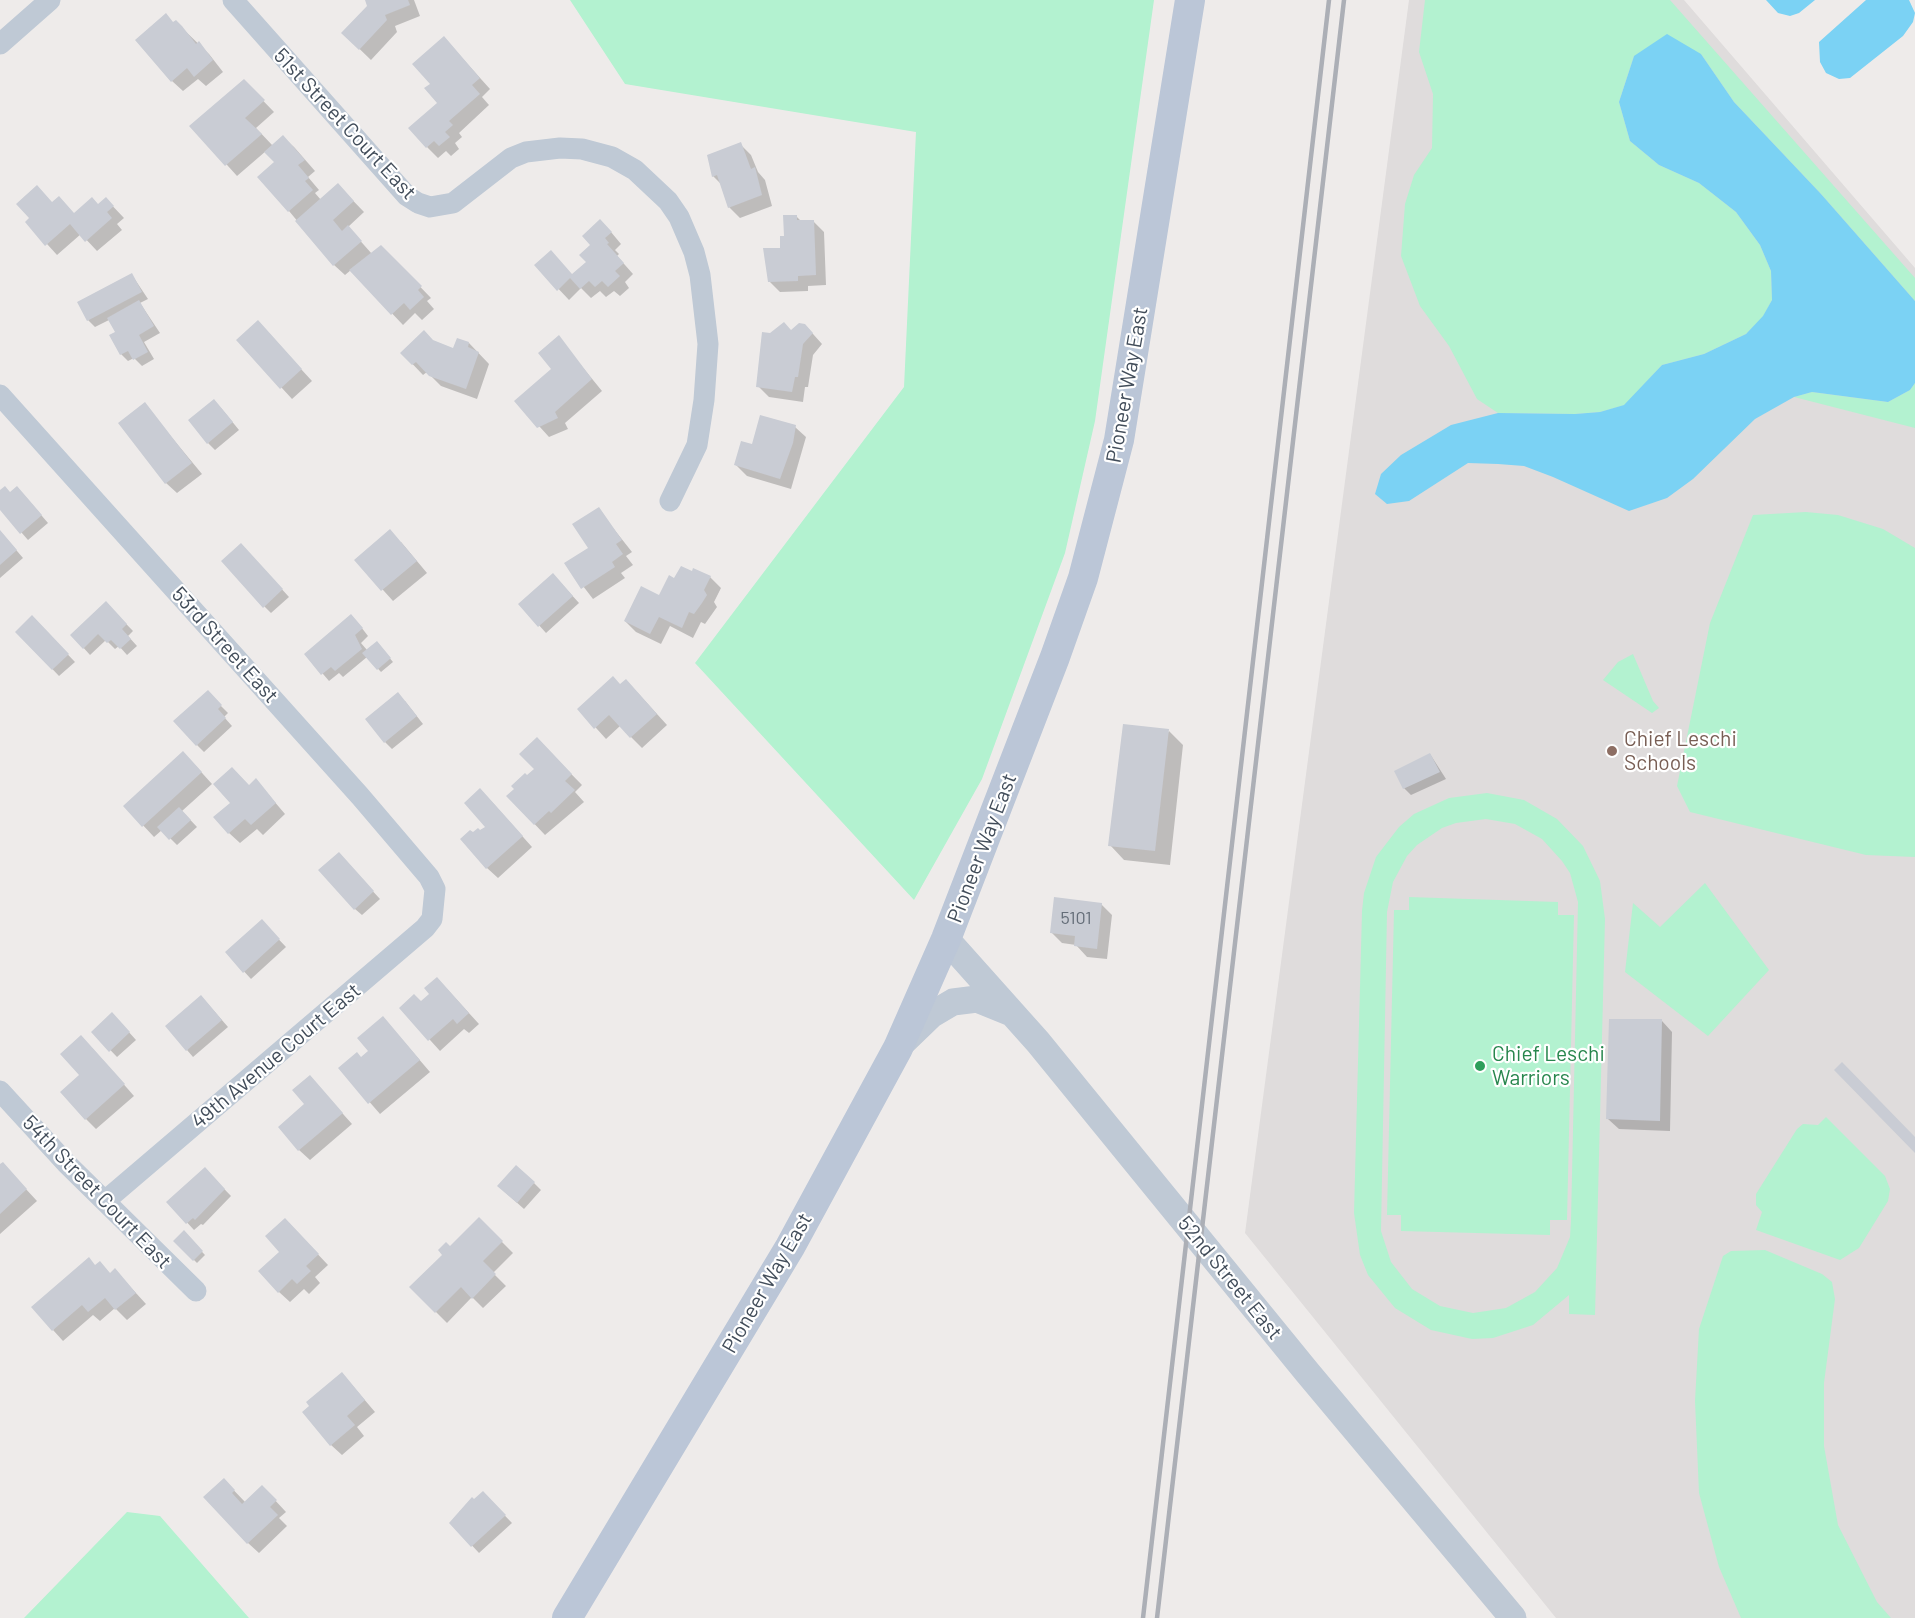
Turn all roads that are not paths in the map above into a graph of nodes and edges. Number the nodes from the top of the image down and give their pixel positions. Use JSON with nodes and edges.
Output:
{"nodes":[{"id":1,"x":50,"y":0,"type":"edge"},
{"id":2,"x":232,"y":0,"type":"edge"},
{"id":3,"x":1190,"y":0,"type":"edge"},
{"id":4,"x":0,"y":44,"type":"edge"},
{"id":5,"x":0,"y":395,"type":"edge"},
{"id":6,"x":670,"y":501,"type":"dead end"},
{"id":7,"x":435,"y":902,"type":"joint"},
{"id":8,"x":946,"y":939,"type":"junction"},
{"id":9,"x":1011,"y":1014,"type":"junction"},
{"id":10,"x":898,"y":1048,"type":"junction"},
{"id":11,"x":0,"y":1091,"type":"edge"},
{"id":12,"x":105,"y":1202,"type":"junction"},
{"id":13,"x":196,"y":1291,"type":"dead end"},
{"id":14,"x":567,"y":1618,"type":"edge"},
{"id":15,"x":1513,"y":1618,"type":"edge"}],
"edges":[{"from":1,"to":4,"type":"street"},
{"from":2,"to":6,"type":"street","name":"51st Street Court East"},
{"from":3,"to":8,"type":"main road","name":"Pioneer Way East"},
{"from":5,"to":7,"type":"street","name":"53rd Street East"},
{"from":7,"to":12,"type":"street","name":"49th Avenue Court East"},
{"from":8,"to":9,"type":"street","name":"52nd Street East"},
{"from":8,"to":10,"type":"main road","name":"Pioneer Way East"},
{"from":9,"to":10,"type":"street"},
{"from":9,"to":15,"type":"street","name":"52nd Street East"},
{"from":10,"to":14,"type":"main road","name":"Pioneer Way East"},
{"from":11,"to":12,"type":"street","name":"54th Street Court East"},
{"from":12,"to":13,"type":"street","name":"54th Street Court East"}]}
